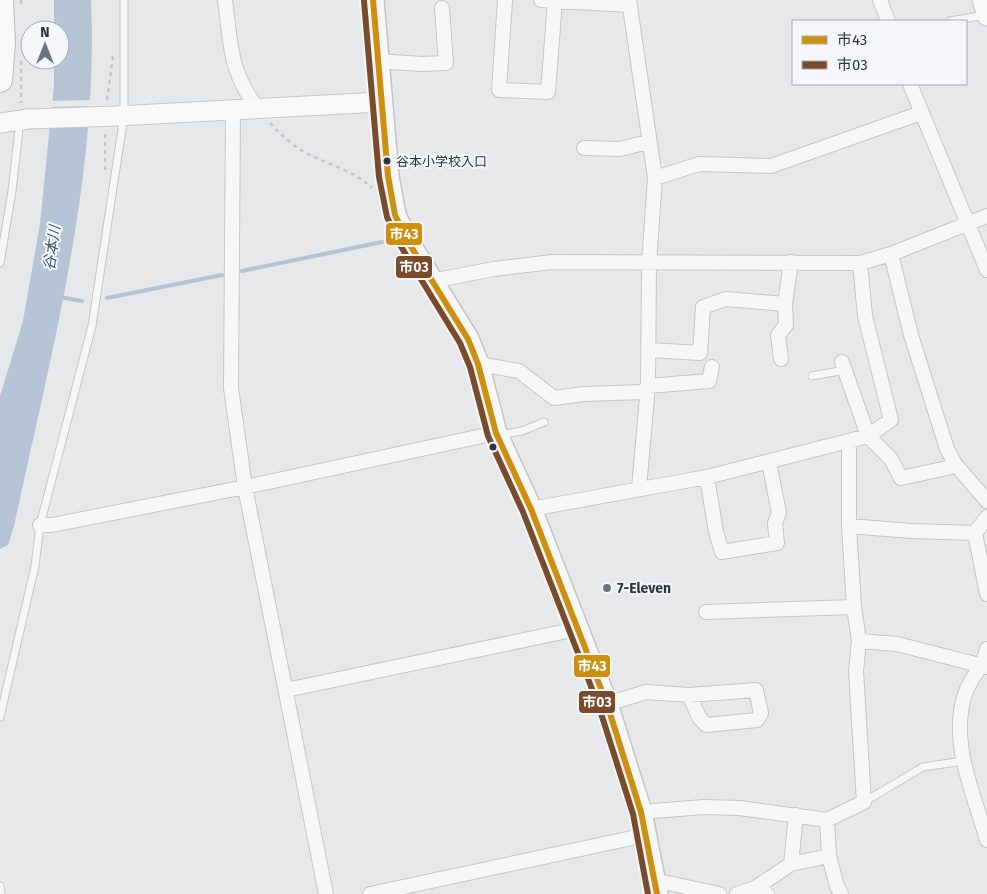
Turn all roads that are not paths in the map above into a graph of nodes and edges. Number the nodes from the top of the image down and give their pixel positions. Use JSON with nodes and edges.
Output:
{"nodes":[{"id":1,"x":1,"y":0,"type":"edge"},
{"id":2,"x":124,"y":0,"type":"edge"},
{"id":3,"x":225,"y":0,"type":"edge"},
{"id":4,"x":374,"y":0,"type":"edge"},
{"id":5,"x":505,"y":0,"type":"edge"},
{"id":6,"x":548,"y":0,"type":"edge"},
{"id":7,"x":880,"y":0,"type":"edge"},
{"id":8,"x":982,"y":0,"type":"edge"},
{"id":9,"x":628,"y":2,"type":"edge"},
{"id":10,"x":442,"y":8,"type":"dead end"},
{"id":11,"x":987,"y":16,"type":"edge"},
{"id":12,"x":888,"y":20,"type":"edge"},
{"id":13,"x":957,"y":20,"type":"edge"},
{"id":14,"x":377,"y":61,"type":"junction"},
{"id":15,"x":0,"y":80,"type":"edge"},
{"id":16,"x":910,"y":85,"type":"edge"},
{"id":17,"x":381,"y":102,"type":"junction"},
{"id":18,"x":233,"y":111,"type":"junction"},
{"id":19,"x":262,"y":113,"type":"junction"},
{"id":20,"x":921,"y":113,"type":"junction"},
{"id":21,"x":113,"y":115,"type":"junction"},
{"id":22,"x":24,"y":120,"type":"junction"},
{"id":23,"x":0,"y":123,"type":"edge"},
{"id":24,"x":648,"y":142,"type":"junction"},
{"id":25,"x":584,"y":148,"type":"dead end"},
{"id":26,"x":655,"y":178,"type":"junction"},
{"id":27,"x":987,"y":216,"type":"edge"},
{"id":28,"x":968,"y":223,"type":"junction"},
{"id":29,"x":891,"y":254,"type":"junction"},
{"id":30,"x":791,"y":262,"type":"junction"},
{"id":31,"x":0,"y":263,"type":"edge"},
{"id":32,"x":860,"y":263,"type":"junction"},
{"id":33,"x":649,"y":264,"type":"junction"},
{"id":34,"x":987,"y":270,"type":"edge"},
{"id":35,"x":431,"y":281,"type":"junction"},
{"id":36,"x":785,"y":304,"type":"junction"},
{"id":37,"x":648,"y":350,"type":"junction"},
{"id":38,"x":781,"y":360,"type":"dead end"},
{"id":39,"x":478,"y":364,"type":"junction"},
{"id":40,"x":844,"y":366,"type":"joint"},
{"id":41,"x":712,"y":367,"type":"dead end"},
{"id":42,"x":812,"y":376,"type":"dead end"},
{"id":43,"x":648,"y":386,"type":"junction"},
{"id":44,"x":544,"y":422,"type":"dead end"},
{"id":45,"x":496,"y":434,"type":"junction"},
{"id":46,"x":868,"y":436,"type":"junction"},
{"id":47,"x":849,"y":442,"type":"junction"},
{"id":48,"x":769,"y":462,"type":"junction"},
{"id":49,"x":955,"y":464,"type":"junction"},
{"id":50,"x":707,"y":477,"type":"junction"},
{"id":51,"x":245,"y":488,"type":"junction"},
{"id":52,"x":639,"y":488,"type":"junction"},
{"id":53,"x":987,"y":500,"type":"edge"},
{"id":54,"x":531,"y":509,"type":"junction"},
{"id":55,"x":987,"y":517,"type":"edge"},
{"id":56,"x":40,"y":524,"type":"junction"},
{"id":57,"x":849,"y":526,"type":"junction"},
{"id":58,"x":975,"y":533,"type":"junction"},
{"id":59,"x":987,"y":594,"type":"edge"},
{"id":60,"x":854,"y":608,"type":"junction"},
{"id":61,"x":706,"y":612,"type":"dead end"},
{"id":62,"x":576,"y":629,"type":"junction"},
{"id":63,"x":859,"y":641,"type":"junction"},
{"id":64,"x":987,"y":650,"type":"edge"},
{"id":65,"x":984,"y":666,"type":"edge"},
{"id":66,"x":286,"y":690,"type":"junction"},
{"id":67,"x":689,"y":695,"type":"junction"},
{"id":68,"x":607,"y":704,"type":"junction"},
{"id":69,"x":0,"y":717,"type":"edge"},
{"id":70,"x":964,"y":760,"type":"junction"},
{"id":71,"x":864,"y":802,"type":"junction"},
{"id":72,"x":641,"y":812,"type":"junction"},
{"id":73,"x":796,"y":815,"type":"junction"},
{"id":74,"x":827,"y":820,"type":"junction"},
{"id":75,"x":646,"y":836,"type":"junction"},
{"id":76,"x":987,"y":840,"type":"edge"},
{"id":77,"x":829,"y":856,"type":"junction"},
{"id":78,"x":791,"y":864,"type":"junction"},
{"id":79,"x":0,"y":886,"type":"edge"},
{"id":80,"x":655,"y":887,"type":"edge"},
{"id":81,"x":761,"y":891,"type":"edge"},
{"id":82,"x":1,"y":894,"type":"edge"},
{"id":83,"x":326,"y":894,"type":"edge"},
{"id":84,"x":370,"y":894,"type":"edge"},
{"id":85,"x":718,"y":894,"type":"edge"},
{"id":86,"x":737,"y":894,"type":"edge"},
{"id":87,"x":841,"y":894,"type":"edge"}],
"edges":[{"from":1,"to":15,"type":"highway"},
{"from":2,"to":21,"type":"lane"},
{"from":3,"to":19,"type":"street"},
{"from":4,"to":14,"type":"main road"},
{"from":5,"to":6,"type":"street"},
{"from":6,"to":9,"type":"street"},
{"from":7,"to":12,"type":"street"},
{"from":8,"to":11,"type":"street"},
{"from":9,"to":24,"type":"street"},
{"from":10,"to":14,"type":"street"},
{"from":11,"to":13,"type":"lane"},
{"from":14,"to":17,"type":"main road"},
{"from":16,"to":20,"type":"street"},
{"from":17,"to":19,"type":"street"},
{"from":17,"to":35,"type":"main road"},
{"from":18,"to":19,"type":"street"},
{"from":18,"to":21,"type":"street"},
{"from":18,"to":51,"type":"street"},
{"from":20,"to":26,"type":"street"},
{"from":20,"to":28,"type":"street"},
{"from":21,"to":22,"type":"street","bridge":true},
{"from":21,"to":56,"type":"lane"},
{"from":22,"to":23,"type":"street"},
{"from":22,"to":31,"type":"lane"},
{"from":24,"to":25,"type":"street"},
{"from":24,"to":26,"type":"street"},
{"from":26,"to":33,"type":"street"},
{"from":27,"to":28,"type":"street"},
{"from":28,"to":29,"type":"street"},
{"from":28,"to":34,"type":"street"},
{"from":29,"to":32,"type":"street"},
{"from":29,"to":49,"type":"street"},
{"from":30,"to":32,"type":"street"},
{"from":30,"to":33,"type":"street"},
{"from":30,"to":36,"type":"street"},
{"from":32,"to":46,"type":"street"},
{"from":33,"to":35,"type":"street"},
{"from":33,"to":37,"type":"street"},
{"from":35,"to":39,"type":"main road"},
{"from":36,"to":37,"type":"street"},
{"from":36,"to":38,"type":"street"},
{"from":37,"to":43,"type":"street"},
{"from":39,"to":43,"type":"street"},
{"from":39,"to":45,"type":"main road"},
{"from":40,"to":42,"type":"lane"},
{"from":40,"to":46,"type":"street"},
{"from":41,"to":43,"type":"street"},
{"from":43,"to":52,"type":"street"},
{"from":44,"to":45,"type":"lane"},
{"from":45,"to":51,"type":"street"},
{"from":45,"to":54,"type":"main road"},
{"from":46,"to":47,"type":"street"},
{"from":46,"to":49,"type":"street"},
{"from":47,"to":48,"type":"street"},
{"from":47,"to":57,"type":"street"},
{"from":48,"to":50,"type":"street"},
{"from":48,"to":50,"type":"street"},
{"from":49,"to":53,"type":"street"},
{"from":50,"to":52,"type":"street"},
{"from":51,"to":56,"type":"street"},
{"from":51,"to":66,"type":"street"},
{"from":52,"to":54,"type":"street"},
{"from":54,"to":62,"type":"main road"},
{"from":55,"to":58,"type":"street"},
{"from":56,"to":69,"type":"lane"},
{"from":57,"to":58,"type":"street"},
{"from":57,"to":60,"type":"street"},
{"from":58,"to":59,"type":"street"},
{"from":60,"to":61,"type":"street"},
{"from":60,"to":63,"type":"street"},
{"from":62,"to":66,"type":"street"},
{"from":62,"to":68,"type":"main road"},
{"from":63,"to":65,"type":"street"},
{"from":63,"to":71,"type":"street"},
{"from":64,"to":65,"type":"street"},
{"from":65,"to":70,"type":"street"},
{"from":66,"to":83,"type":"street"},
{"from":67,"to":67,"type":"street"},
{"from":67,"to":68,"type":"street"},
{"from":68,"to":72,"type":"main road"},
{"from":70,"to":71,"type":"lane"},
{"from":70,"to":76,"type":"street"},
{"from":71,"to":74,"type":"street"},
{"from":72,"to":73,"type":"street"},
{"from":72,"to":75,"type":"main road"},
{"from":73,"to":74,"type":"street"},
{"from":73,"to":78,"type":"street"},
{"from":74,"to":77,"type":"street"},
{"from":75,"to":80,"type":"main road"},
{"from":75,"to":84,"type":"street"},
{"from":77,"to":78,"type":"street"},
{"from":77,"to":87,"type":"street"},
{"from":78,"to":81,"type":"street"},
{"from":79,"to":82,"type":"lane"},
{"from":80,"to":85,"type":"street"},
{"from":81,"to":86,"type":"street"}]}
